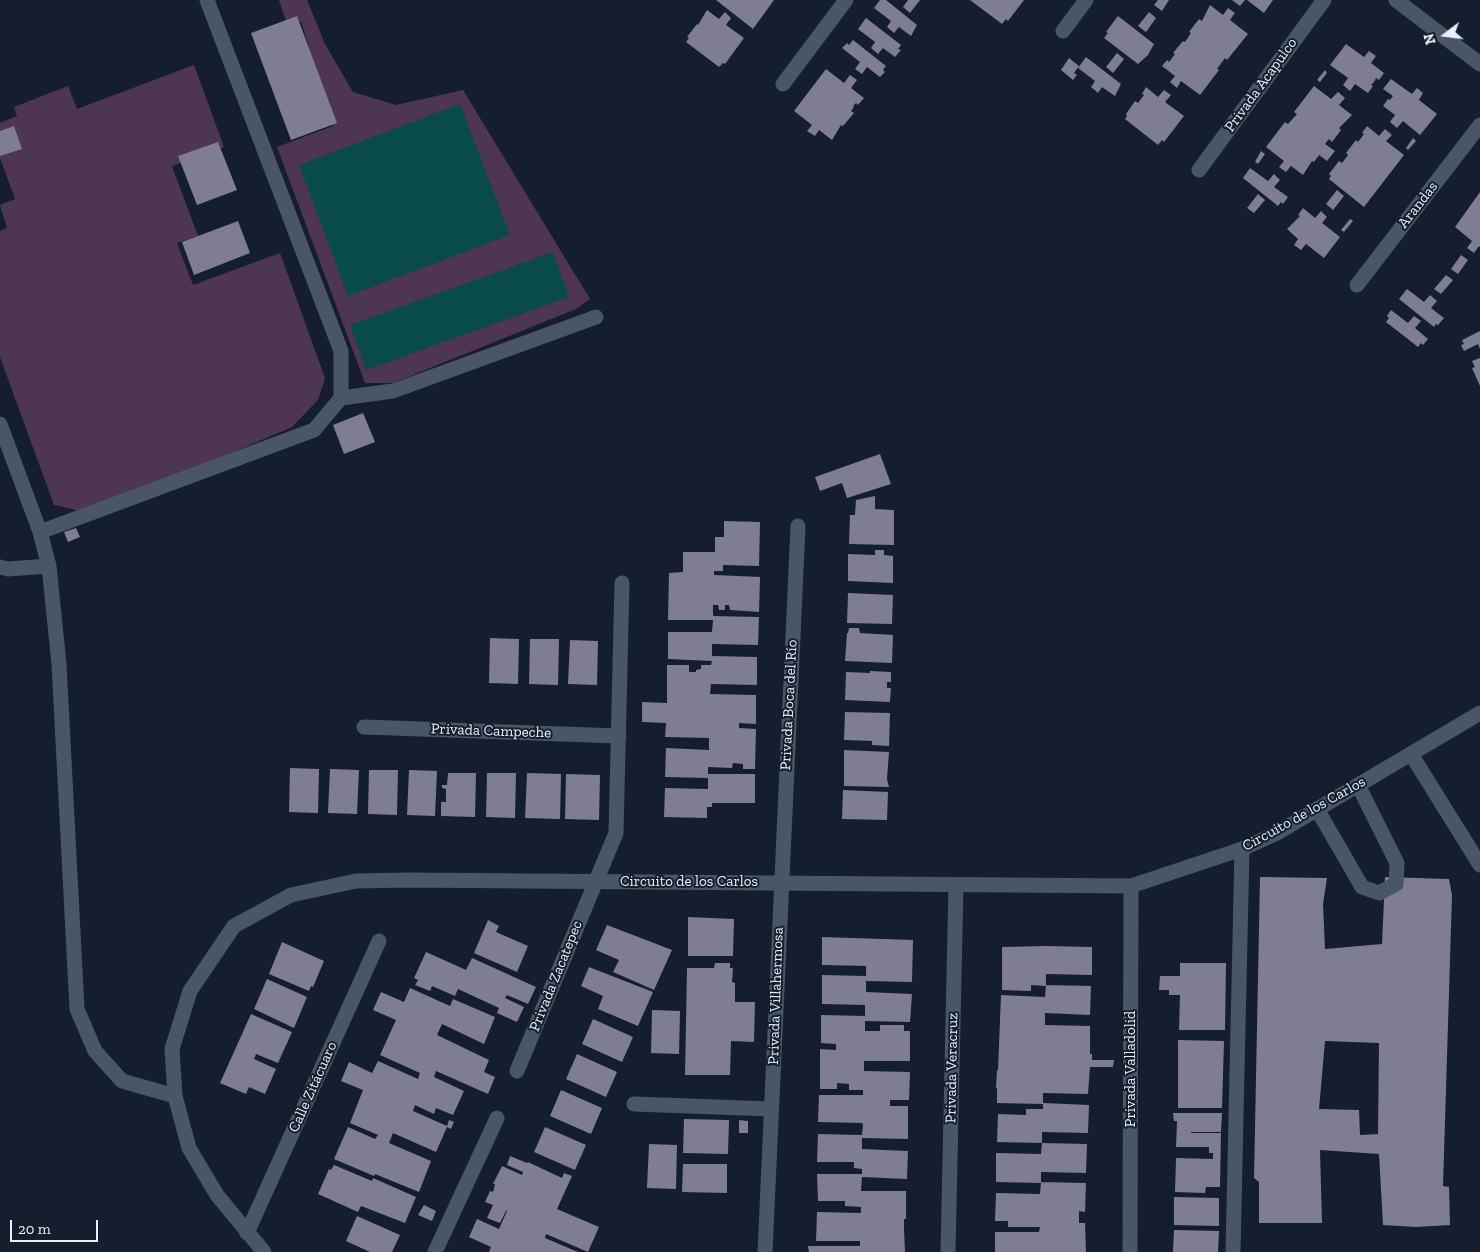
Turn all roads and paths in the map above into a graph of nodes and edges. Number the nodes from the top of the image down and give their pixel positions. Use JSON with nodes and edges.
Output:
{"nodes":[{"id":1,"x":207,"y":0,"type":"edge"},
{"id":2,"x":846,"y":0,"type":"edge"},
{"id":3,"x":1086,"y":0,"type":"edge"},
{"id":4,"x":1324,"y":0,"type":"edge"},
{"id":5,"x":1396,"y":0,"type":"edge"},
{"id":6,"x":1063,"y":31,"type":"dead end"},
{"id":7,"x":1480,"y":64,"type":"edge"},
{"id":8,"x":783,"y":84,"type":"dead end"},
{"id":9,"x":1480,"y":125,"type":"edge"},
{"id":10,"x":1199,"y":170,"type":"dead end"},
{"id":11,"x":1357,"y":285,"type":"dead end"},
{"id":12,"x":596,"y":317,"type":"dead end"},
{"id":13,"x":341,"y":398,"type":"junction"},
{"id":14,"x":0,"y":424,"type":"edge"},
{"id":15,"x":798,"y":526,"type":"dead end"},
{"id":16,"x":40,"y":532,"type":"junction"},
{"id":17,"x":50,"y":566,"type":"junction"},
{"id":18,"x":0,"y":567,"type":"edge"},
{"id":19,"x":622,"y":583,"type":"dead end"},
{"id":20,"x":1480,"y":713,"type":"edge"},
{"id":21,"x":1473,"y":723,"type":"edge"},
{"id":22,"x":364,"y":727,"type":"dead end"},
{"id":23,"x":618,"y":736,"type":"junction"},
{"id":24,"x":1411,"y":754,"type":"junction"},
{"id":25,"x":1358,"y":785,"type":"junction"},
{"id":26,"x":1317,"y":809,"type":"junction"},
{"id":27,"x":1242,"y":849,"type":"junction"},
{"id":28,"x":1480,"y":865,"type":"edge"},
{"id":29,"x":595,"y":881,"type":"junction"},
{"id":30,"x":781,"y":883,"type":"junction"},
{"id":31,"x":956,"y":884,"type":"junction"},
{"id":32,"x":1131,"y":886,"type":"junction"},
{"id":33,"x":379,"y":941,"type":"dead end"},
{"id":34,"x":518,"y":1071,"type":"dead end"},
{"id":35,"x":175,"y":1096,"type":"junction"},
{"id":36,"x":634,"y":1104,"type":"dead end"},
{"id":37,"x":771,"y":1109,"type":"junction"},
{"id":38,"x":497,"y":1118,"type":"dead end"},
{"id":39,"x":247,"y":1233,"type":"junction"},
{"id":40,"x":264,"y":1252,"type":"edge"},
{"id":41,"x":435,"y":1252,"type":"edge"},
{"id":42,"x":765,"y":1252,"type":"edge"},
{"id":43,"x":948,"y":1252,"type":"edge"},
{"id":44,"x":1130,"y":1252,"type":"edge"},
{"id":45,"x":1233,"y":1252,"type":"edge"}],
"edges":[{"from":1,"to":13,"type":"street"},
{"from":2,"to":8,"type":"street"},
{"from":3,"to":6,"type":"street"},
{"from":4,"to":10,"type":"street","name":"Privada Acapulco"},
{"from":5,"to":7,"type":"street"},
{"from":9,"to":11,"type":"street","name":"Arandas"},
{"from":12,"to":13,"type":"street"},
{"from":13,"to":16,"type":"street"},
{"from":14,"to":16,"type":"street"},
{"from":15,"to":30,"type":"street","name":"Privada Boca del Río"},
{"from":16,"to":17,"type":"street"},
{"from":17,"to":18,"type":"street"},
{"from":17,"to":35,"type":"street"},
{"from":19,"to":23,"type":"street"},
{"from":20,"to":21,"type":"street","name":"Circuito de los Carlos"},
{"from":21,"to":24,"type":"street","name":"Circuito de los Carlos"},
{"from":22,"to":23,"type":"street","name":"Privada Campeche"},
{"from":23,"to":29,"type":"street"},
{"from":24,"to":25,"type":"street","name":"Circuito de los Carlos"},
{"from":24,"to":28,"type":"street"},
{"from":25,"to":26,"type":"street","name":"Circuito de los Carlos"},
{"from":25,"to":26,"type":"street"},
{"from":26,"to":27,"type":"street","name":"Circuito de los Carlos"},
{"from":27,"to":32,"type":"street","name":"Circuito de los Carlos"},
{"from":27,"to":45,"type":"street"},
{"from":29,"to":30,"type":"street","name":"Circuito de los Carlos"},
{"from":29,"to":34,"type":"street","name":"Privada Zacatepec"},
{"from":29,"to":35,"type":"street","name":"Circuito de los Carlos"},
{"from":30,"to":31,"type":"street","name":"Circuito de los Carlos"},
{"from":30,"to":37,"type":"street","name":"Privada Villahermosa"},
{"from":31,"to":32,"type":"street","name":"Circuito de los Carlos"},
{"from":31,"to":43,"type":"street","name":"Privada Veracruz"},
{"from":32,"to":44,"type":"street","name":"Privada Valladolid"},
{"from":33,"to":39,"type":"street","name":"Calle Zitácuaro"},
{"from":35,"to":39,"type":"street","name":"Circuito de los Carlos"},
{"from":36,"to":37,"type":"street"},
{"from":37,"to":42,"type":"street","name":"Privada Villahermosa"},
{"from":38,"to":41,"type":"street"},
{"from":39,"to":40,"type":"street","name":"Circuito de los Carlos"}]}
